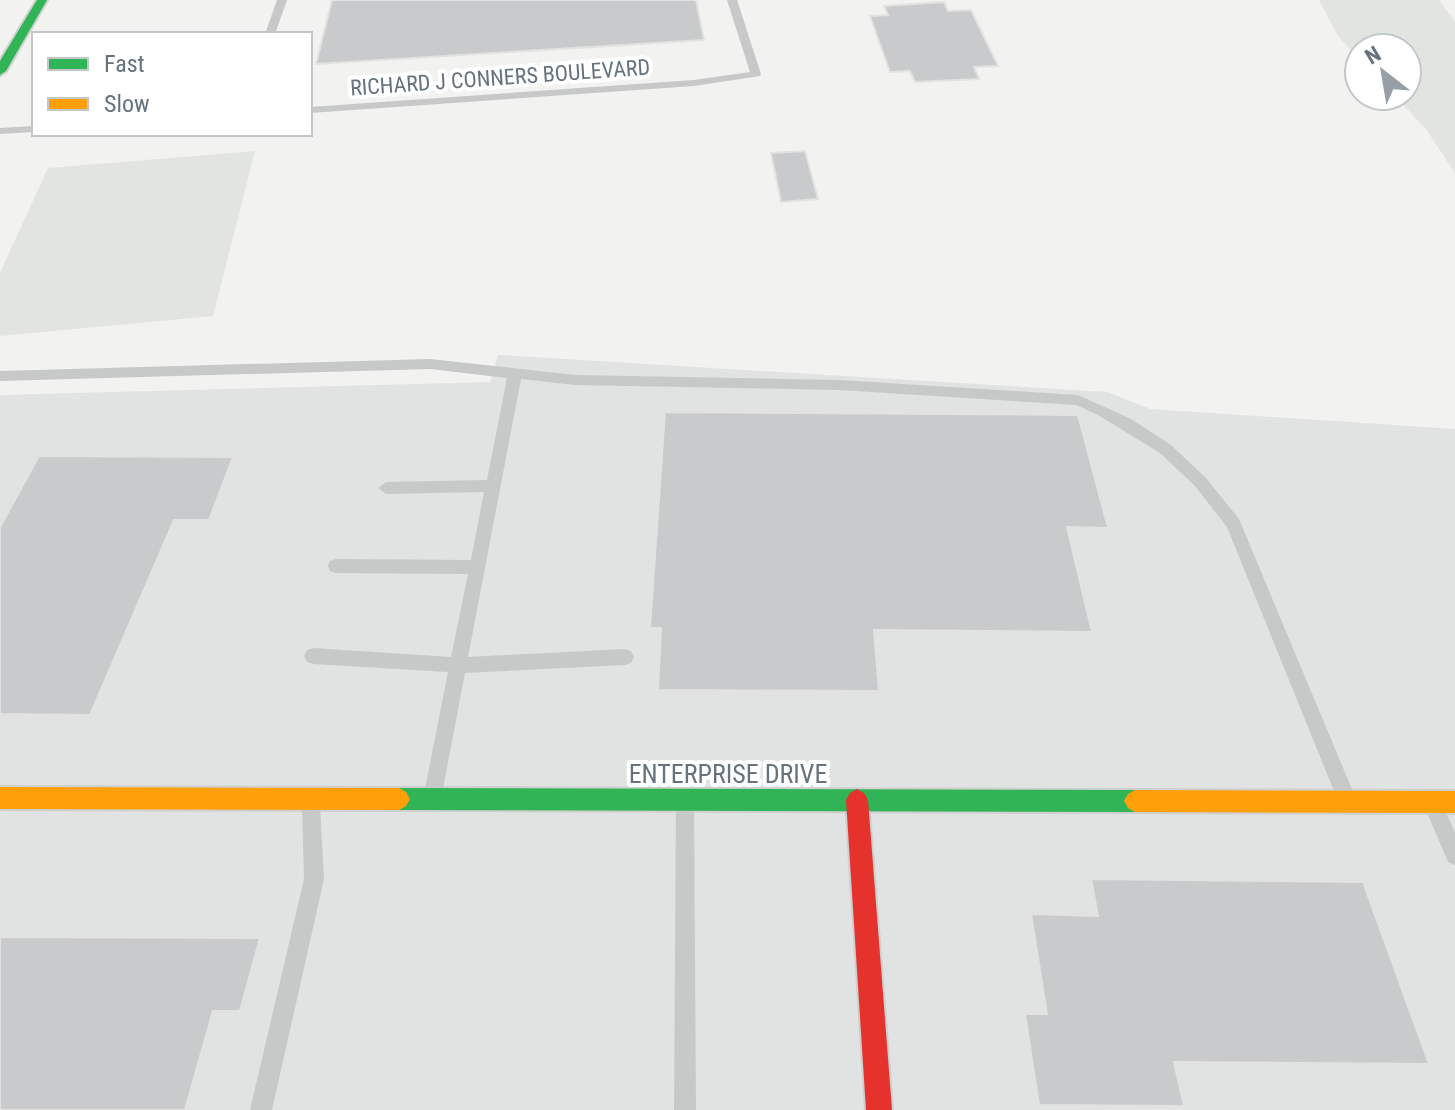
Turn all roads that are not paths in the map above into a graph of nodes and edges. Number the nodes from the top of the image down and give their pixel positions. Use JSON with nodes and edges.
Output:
{"nodes":[{"id":1,"x":42,"y":0,"type":"edge"},
{"id":2,"x":282,"y":0,"type":"edge"},
{"id":3,"x":732,"y":0,"type":"edge"},
{"id":4,"x":271,"y":32,"type":"edge"},
{"id":5,"x":0,"y":71,"type":"edge"},
{"id":6,"x":312,"y":110,"type":"edge"},
{"id":7,"x":32,"y":129,"type":"edge"},
{"id":8,"x":0,"y":131,"type":"edge"},
{"id":9,"x":515,"y":374,"type":"junction"},
{"id":10,"x":0,"y":376,"type":"edge"},
{"id":11,"x":493,"y":486,"type":"junction"},
{"id":12,"x":386,"y":488,"type":"dead end"},
{"id":13,"x":336,"y":566,"type":"dead end"},
{"id":14,"x":477,"y":567,"type":"junction"},
{"id":15,"x":313,"y":656,"type":"dead end"},
{"id":16,"x":625,"y":657,"type":"dead end"},
{"id":17,"x":458,"y":665,"type":"junction"},
{"id":18,"x":0,"y":798,"type":"edge"},
{"id":19,"x":311,"y":798,"type":"junction"},
{"id":20,"x":431,"y":799,"type":"junction"},
{"id":21,"x":685,"y":799,"type":"junction"},
{"id":22,"x":857,"y":800,"type":"junction"},
{"id":23,"x":1432,"y":801,"type":"junction"},
{"id":24,"x":1348,"y":802,"type":"junction"},
{"id":25,"x":1455,"y":802,"type":"edge"},
{"id":26,"x":1455,"y":855,"type":"edge"},
{"id":27,"x":261,"y":1110,"type":"edge"},
{"id":28,"x":685,"y":1110,"type":"edge"},
{"id":29,"x":879,"y":1110,"type":"edge"}],
"edges":[{"from":1,"to":5,"type":"street"},
{"from":2,"to":4,"type":"lane"},
{"from":3,"to":6,"type":"lane","name":"RICHARD J CONNERS BOULEVARD"},
{"from":7,"to":8,"type":"lane"},
{"from":9,"to":10,"type":"lane"},
{"from":9,"to":11,"type":"lane"},
{"from":9,"to":24,"type":"lane"},
{"from":11,"to":12,"type":"lane"},
{"from":11,"to":14,"type":"lane"},
{"from":13,"to":14,"type":"lane"},
{"from":14,"to":17,"type":"lane"},
{"from":15,"to":17,"type":"lane"},
{"from":16,"to":17,"type":"lane"},
{"from":17,"to":20,"type":"lane"},
{"from":18,"to":19,"type":"street","name":"ENTERPRISE DRIVE"},
{"from":19,"to":20,"type":"street","name":"ENTERPRISE DRIVE"},
{"from":19,"to":27,"type":"lane"},
{"from":20,"to":21,"type":"street","name":"ENTERPRISE DRIVE"},
{"from":21,"to":22,"type":"street","name":"ENTERPRISE DRIVE"},
{"from":21,"to":28,"type":"lane"},
{"from":22,"to":24,"type":"street","name":"ENTERPRISE DRIVE"},
{"from":22,"to":29,"type":"street"},
{"from":23,"to":24,"type":"street","name":"ENTERPRISE DRIVE"},
{"from":23,"to":25,"type":"street","name":"ENTERPRISE DRIVE"},
{"from":23,"to":26,"type":"lane"}]}
